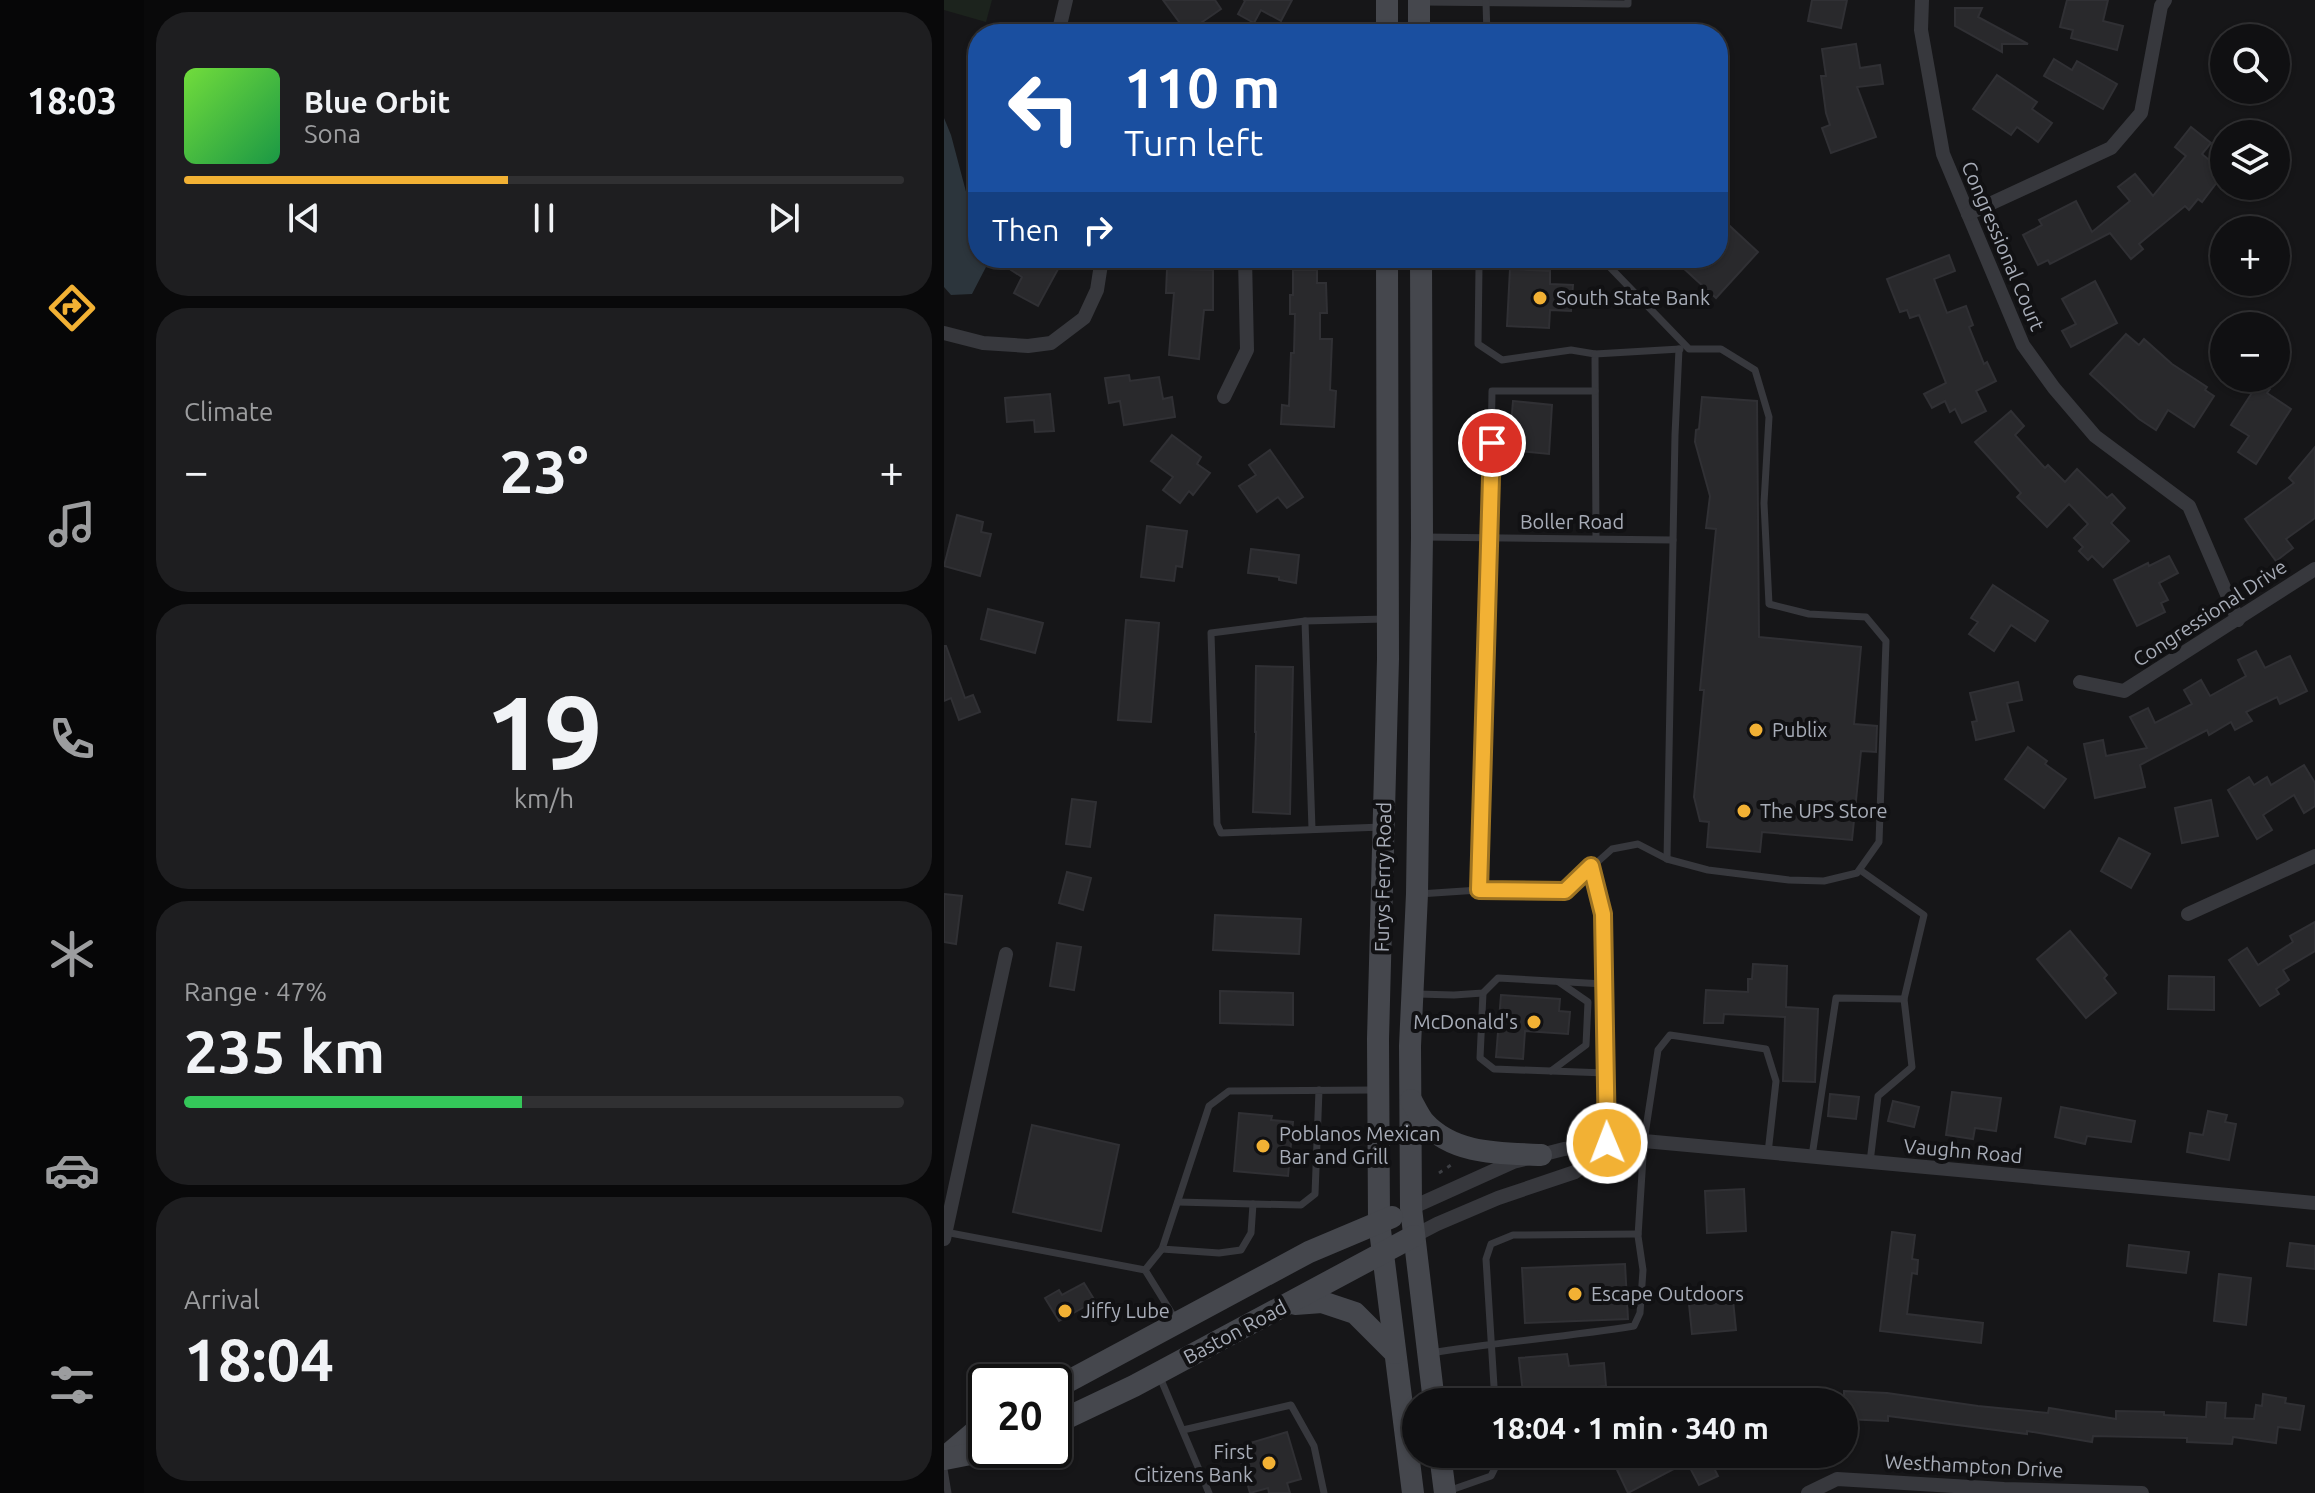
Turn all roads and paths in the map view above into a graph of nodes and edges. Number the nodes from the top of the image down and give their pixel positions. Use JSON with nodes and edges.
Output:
{"nodes":[{"id":1,"x":1066,"y":0,"type":"edge"},
{"id":2,"x":1387,"y":0,"type":"edge"},
{"id":3,"x":1922,"y":0,"type":"edge"},
{"id":4,"x":2165,"y":0,"type":"edge"},
{"id":5,"x":1419,"y":1,"type":"edge"},
{"id":6,"x":1628,"y":2,"type":"edge"},
{"id":7,"x":1486,"y":3,"type":"junction"},
{"id":8,"x":1060,"y":24,"type":"edge"},
{"id":9,"x":1387,"y":24,"type":"edge"},
{"id":10,"x":1419,"y":24,"type":"edge"},
{"id":11,"x":1487,"y":24,"type":"edge"},
{"id":12,"x":1968,"y":214,"type":"junction"},
{"id":13,"x":1100,"y":268,"type":"edge"},
{"id":14,"x":1245,"y":268,"type":"edge"},
{"id":15,"x":1387,"y":268,"type":"edge"},
{"id":16,"x":1421,"y":268,"type":"edge"},
{"id":17,"x":1479,"y":268,"type":"edge"},
{"id":18,"x":1611,"y":268,"type":"edge"},
{"id":19,"x":944,"y":333,"type":"edge"},
{"id":20,"x":1679,"y":349,"type":"junction"},
{"id":21,"x":1689,"y":349,"type":"junction"},
{"id":22,"x":1595,"y":354,"type":"junction"},
{"id":23,"x":1595,"y":391,"type":"junction"},
{"id":24,"x":1224,"y":397,"type":"dead end"},
{"id":25,"x":1422,"y":537,"type":"junction"},
{"id":26,"x":1490,"y":538,"type":"junction"},
{"id":27,"x":1596,"y":538,"type":"junction"},
{"id":28,"x":1673,"y":540,"type":"junction"},
{"id":29,"x":2315,"y":569,"type":"edge"},
{"id":30,"x":1388,"y":619,"type":"junction"},
{"id":31,"x":2238,"y":620,"type":"junction"},
{"id":32,"x":1305,"y":621,"type":"junction"},
{"id":33,"x":2080,"y":682,"type":"dead end"},
{"id":34,"x":1384,"y":827,"type":"junction"},
{"id":35,"x":1312,"y":829,"type":"junction"},
{"id":36,"x":2315,"y":856,"type":"edge"},
{"id":37,"x":1667,"y":859,"type":"junction"},
{"id":38,"x":1591,"y":866,"type":"junction"},
{"id":39,"x":1860,"y":870,"type":"junction"},
{"id":40,"x":1479,"y":890,"type":"junction"},
{"id":41,"x":1417,"y":894,"type":"junction"},
{"id":42,"x":2188,"y":914,"type":"dead end"},
{"id":43,"x":1006,"y":954,"type":"dead end"},
{"id":44,"x":1558,"y":981,"type":"junction"},
{"id":45,"x":1604,"y":984,"type":"junction"},
{"id":46,"x":1483,"y":993,"type":"junction"},
{"id":47,"x":1413,"y":994,"type":"junction"},
{"id":48,"x":1904,"y":999,"type":"junction"},
{"id":49,"x":1551,"y":1071,"type":"junction"},
{"id":50,"x":1606,"y":1073,"type":"junction"},
{"id":51,"x":1319,"y":1090,"type":"junction"},
{"id":52,"x":1378,"y":1090,"type":"junction"},
{"id":53,"x":1411,"y":1100,"type":"junction"},
{"id":54,"x":1644,"y":1141,"type":"junction"},
{"id":55,"x":1607,"y":1143,"type":"junction"},
{"id":56,"x":1768,"y":1153,"type":"junction"},
{"id":57,"x":1541,"y":1155,"type":"junction"},
{"id":58,"x":1812,"y":1157,"type":"junction"},
{"id":59,"x":1459,"y":1158,"type":"dead end"},
{"id":60,"x":1870,"y":1162,"type":"junction"},
{"id":61,"x":1439,"y":1173,"type":"dead end"},
{"id":62,"x":1178,"y":1202,"type":"junction"},
{"id":63,"x":2315,"y":1203,"type":"edge"},
{"id":64,"x":1253,"y":1204,"type":"junction"},
{"id":65,"x":1411,"y":1208,"type":"junction"},
{"id":66,"x":1379,"y":1222,"type":"junction"},
{"id":67,"x":1638,"y":1234,"type":"junction"},
{"id":68,"x":945,"y":1236,"type":"edge"},
{"id":69,"x":1414,"y":1236,"type":"junction"},
{"id":70,"x":1162,"y":1249,"type":"junction"},
{"id":71,"x":1382,"y":1253,"type":"junction"},
{"id":72,"x":1145,"y":1270,"type":"junction"},
{"id":73,"x":1285,"y":1305,"type":"junction"},
{"id":74,"x":1177,"y":1322,"type":"junction"},
{"id":75,"x":1490,"y":1344,"type":"junction"},
{"id":76,"x":1395,"y":1353,"type":"junction"},
{"id":77,"x":1428,"y":1354,"type":"junction"},
{"id":78,"x":1158,"y":1373,"type":"junction"},
{"id":79,"x":1072,"y":1379,"type":"edge"},
{"id":80,"x":1432,"y":1388,"type":"edge"},
{"id":81,"x":1494,"y":1388,"type":"edge"},
{"id":82,"x":1072,"y":1415,"type":"edge"},
{"id":83,"x":1183,"y":1430,"type":"junction"},
{"id":84,"x":968,"y":1438,"type":"edge"},
{"id":85,"x":968,"y":1454,"type":"edge"},
{"id":86,"x":944,"y":1459,"type":"edge"},
{"id":87,"x":1442,"y":1468,"type":"edge"},
{"id":88,"x":1495,"y":1468,"type":"edge"},
{"id":89,"x":944,"y":1469,"type":"edge"},
{"id":90,"x":948,"y":1493,"type":"edge"},
{"id":91,"x":1209,"y":1493,"type":"edge"},
{"id":92,"x":1323,"y":1493,"type":"edge"},
{"id":93,"x":1413,"y":1493,"type":"edge"},
{"id":94,"x":1445,"y":1493,"type":"edge"},
{"id":95,"x":1808,"y":1493,"type":"edge"},
{"id":96,"x":2142,"y":1493,"type":"edge"}],
"edges":[{"from":1,"to":8,"type":"street"},
{"from":2,"to":9,"type":"main road"},
{"from":3,"to":12,"type":"street","name":"Congressional Court"},
{"from":4,"to":12,"type":"street"},
{"from":5,"to":7,"type":"lane"},
{"from":5,"to":10,"type":"main road"},
{"from":6,"to":7,"type":"lane"},
{"from":7,"to":11,"type":"lane"},
{"from":12,"to":31,"type":"street","name":"Congressional Court"},
{"from":13,"to":19,"type":"street"},
{"from":14,"to":24,"type":"street"},
{"from":15,"to":30,"type":"main road","name":"Furys Ferry Road"},
{"from":16,"to":25,"type":"main road","name":"Furys Ferry Road"},
{"from":17,"to":22,"type":"lane"},
{"from":18,"to":21,"type":"lane"},
{"from":20,"to":21,"type":"lane"},
{"from":20,"to":22,"type":"lane"},
{"from":20,"to":28,"type":"lane"},
{"from":21,"to":39,"type":"lane"},
{"from":22,"to":23,"type":"lane"},
{"from":23,"to":26,"type":"lane"},
{"from":23,"to":27,"type":"lane"},
{"from":25,"to":26,"type":"lane","name":"Boller Road"},
{"from":25,"to":41,"type":"main road","name":"Furys Ferry Road"},
{"from":26,"to":27,"type":"lane","name":"Boller Road"},
{"from":26,"to":40,"type":"lane"},
{"from":27,"to":28,"type":"lane","name":"Boller Road"},
{"from":28,"to":37,"type":"lane"},
{"from":29,"to":31,"type":"street","name":"Congressional Drive"},
{"from":30,"to":32,"type":"lane"},
{"from":30,"to":34,"type":"main road","name":"Furys Ferry Road"},
{"from":31,"to":33,"type":"street","name":"Congressional Drive"},
{"from":32,"to":35,"type":"lane"},
{"from":32,"to":35,"type":"lane"},
{"from":34,"to":35,"type":"lane"},
{"from":34,"to":52,"type":"main road","name":"Furys Ferry Road"},
{"from":36,"to":42,"type":"street"},
{"from":37,"to":38,"type":"lane"},
{"from":37,"to":39,"type":"lane"},
{"from":38,"to":40,"type":"lane"},
{"from":38,"to":45,"type":"lane"},
{"from":39,"to":48,"type":"lane"},
{"from":40,"to":41,"type":"lane"},
{"from":41,"to":47,"type":"main road","name":"Furys Ferry Road"},
{"from":43,"to":68,"type":"street"},
{"from":44,"to":45,"type":"lane"},
{"from":44,"to":46,"type":"lane"},
{"from":44,"to":49,"type":"lane"},
{"from":45,"to":50,"type":"lane"},
{"from":46,"to":47,"type":"lane"},
{"from":46,"to":49,"type":"lane"},
{"from":47,"to":53,"type":"main road","name":"Furys Ferry Road"},
{"from":48,"to":58,"type":"lane"},
{"from":48,"to":60,"type":"lane"},
{"from":49,"to":50,"type":"lane"},
{"from":50,"to":55,"type":"lane"},
{"from":51,"to":52,"type":"lane"},
{"from":51,"to":62,"type":"lane"},
{"from":51,"to":64,"type":"lane"},
{"from":52,"to":66,"type":"main road","name":"Furys Ferry Road"},
{"from":53,"to":57,"type":"main road"},
{"from":53,"to":65,"type":"main road","name":"Furys Ferry Road"},
{"from":54,"to":55,"type":"street","name":"Vaughn Road"},
{"from":54,"to":56,"type":"street","name":"Vaughn Road"},
{"from":54,"to":56,"type":"lane"},
{"from":54,"to":67,"type":"lane"},
{"from":55,"to":57,"type":"street","name":"Vaughn Road"},
{"from":55,"to":69,"type":"street"},
{"from":56,"to":58,"type":"street","name":"Vaughn Road"},
{"from":57,"to":65,"type":"street","name":"Vaughn Road"},
{"from":58,"to":60,"type":"street","name":"Vaughn Road"},
{"from":59,"to":61,"type":"path"},
{"from":60,"to":63,"type":"street","name":"Vaughn Road"},
{"from":62,"to":64,"type":"lane"},
{"from":62,"to":70,"type":"lane"},
{"from":64,"to":70,"type":"lane"},
{"from":65,"to":66,"type":"main road","name":"Baston Road"},
{"from":65,"to":69,"type":"main road","name":"Furys Ferry Road"},
{"from":66,"to":71,"type":"main road","name":"Furys Ferry Road"},
{"from":66,"to":74,"type":"main road","name":"Baston Road"},
{"from":67,"to":75,"type":"lane"},
{"from":67,"to":75,"type":"lane"},
{"from":68,"to":72,"type":"lane"},
{"from":69,"to":71,"type":"main road","name":"Baston Road"},
{"from":69,"to":77,"type":"main road","name":"Furys Ferry Road"},
{"from":70,"to":72,"type":"lane"},
{"from":71,"to":73,"type":"main road","name":"Baston Road"},
{"from":71,"to":76,"type":"main road","name":"Furys Ferry Road"},
{"from":72,"to":74,"type":"lane"},
{"from":73,"to":76,"type":"main road"},
{"from":73,"to":78,"type":"main road","name":"Baston Road"},
{"from":74,"to":79,"type":"main road","name":"Baston Road"},
{"from":75,"to":77,"type":"lane"},
{"from":75,"to":81,"type":"lane"},
{"from":76,"to":93,"type":"main road","name":"Furys Ferry Road"},
{"from":77,"to":80,"type":"main road","name":"Furys Ferry Road"},
{"from":78,"to":82,"type":"main road","name":"Baston Road"},
{"from":78,"to":83,"type":"lane"},
{"from":83,"to":91,"type":"lane"},
{"from":83,"to":92,"type":"lane"},
{"from":84,"to":86,"type":"main road"},
{"from":85,"to":86,"type":"main road"},
{"from":87,"to":94,"type":"main road"},
{"from":88,"to":94,"type":"lane"},
{"from":89,"to":90,"type":"lane"},
{"from":95,"to":96,"type":"street","name":"Westhampton Drive"}]}
